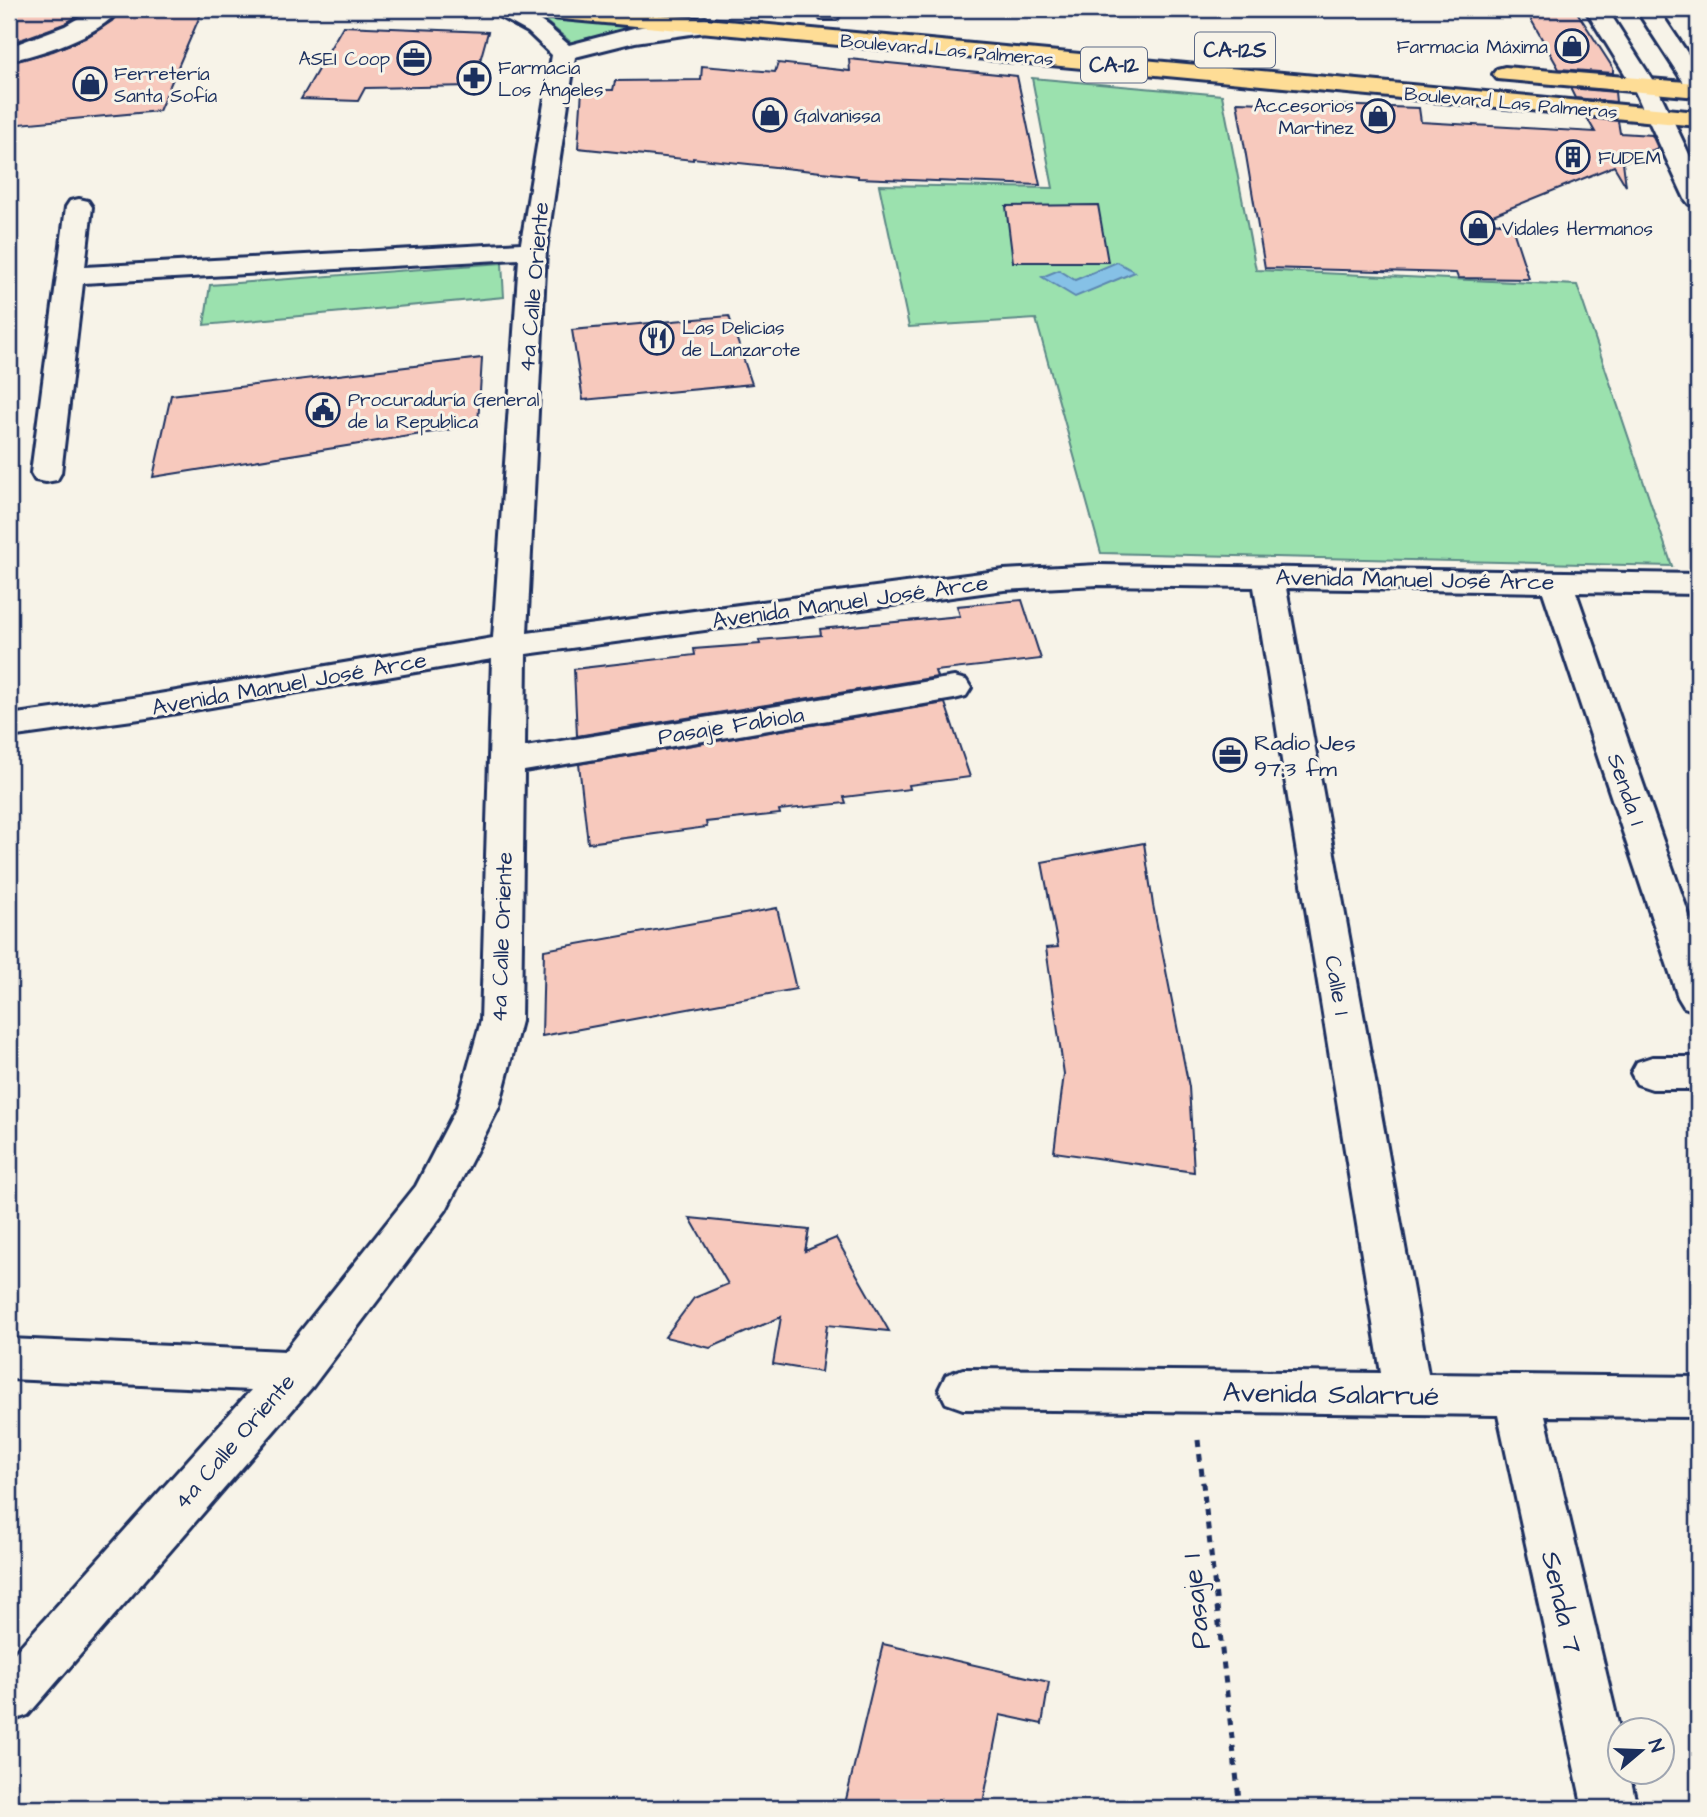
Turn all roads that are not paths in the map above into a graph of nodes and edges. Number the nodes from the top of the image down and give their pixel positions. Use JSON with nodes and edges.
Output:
{"nodes":[{"id":1,"x":108,"y":9,"type":"edge"},
{"id":2,"x":503,"y":9,"type":"edge"},
{"id":3,"x":530,"y":9,"type":"edge"},
{"id":4,"x":1596,"y":9,"type":"edge"},
{"id":5,"x":1647,"y":9,"type":"edge"},
{"id":6,"x":821,"y":11,"type":"edge"},
{"id":7,"x":857,"y":16,"type":"dead end"},
{"id":8,"x":705,"y":25,"type":"junction"},
{"id":9,"x":564,"y":53,"type":"junction"},
{"id":10,"x":9,"y":54,"type":"edge"},
{"id":11,"x":1479,"y":72,"type":"dead end"},
{"id":12,"x":1645,"y":87,"type":"junction"},
{"id":13,"x":1698,"y":89,"type":"edge"},
{"id":14,"x":1660,"y":116,"type":"junction"},
{"id":15,"x":1698,"y":119,"type":"edge"},
{"id":16,"x":1698,"y":199,"type":"edge"},
{"id":17,"x":79,"y":207,"type":"dead end"},
{"id":18,"x":533,"y":250,"type":"junction"},
{"id":19,"x":70,"y":276,"type":"junction"},
{"id":20,"x":46,"y":473,"type":"dead end"},
{"id":21,"x":1268,"y":576,"type":"junction"},
{"id":22,"x":1556,"y":581,"type":"junction"},
{"id":23,"x":1698,"y":584,"type":"edge"},
{"id":24,"x":509,"y":646,"type":"junction"},
{"id":25,"x":954,"y":688,"type":"dead end"},
{"id":26,"x":9,"y":726,"type":"edge"},
{"id":27,"x":508,"y":762,"type":"junction"},
{"id":28,"x":1698,"y":996,"type":"edge"},
{"id":29,"x":1653,"y":1073,"type":"dead end"},
{"id":30,"x":1698,"y":1073,"type":"edge"},
{"id":31,"x":9,"y":1359,"type":"edge"},
{"id":32,"x":296,"y":1372,"type":"junction"},
{"id":33,"x":963,"y":1389,"type":"dead end"},
{"id":34,"x":1408,"y":1394,"type":"junction"},
{"id":35,"x":1517,"y":1395,"type":"junction"},
{"id":36,"x":1698,"y":1397,"type":"edge"},
{"id":37,"x":9,"y":1697,"type":"edge"},
{"id":38,"x":1610,"y":1808,"type":"edge"}],
"edges":[{"from":1,"to":10,"type":"street"},
{"from":2,"to":9,"type":"street"},
{"from":3,"to":8,"type":"main road","name":"Boulevard Las Palmeras","number":"CA-12"},
{"from":4,"to":12,"type":"street"},
{"from":5,"to":13,"type":"street"},
{"from":6,"to":7,"type":"main road","name":"Boulevard Las Palmeras"},
{"from":8,"to":9,"type":"street"},
{"from":8,"to":14,"type":"main road","name":"Boulevard Las Palmeras","number":"CA-12"},
{"from":9,"to":18,"type":"street","name":"4a Calle Oriente"},
{"from":11,"to":12,"type":"main road","name":"Boulevard Las Palmeras"},
{"from":12,"to":13,"type":"main road","name":"Boulevard Las Palmeras"},
{"from":12,"to":14,"type":"street"},
{"from":14,"to":15,"type":"main road","name":"Boulevard Las Palmeras","number":"CA-12"},
{"from":14,"to":16,"type":"street"},
{"from":17,"to":19,"type":"street"},
{"from":18,"to":19,"type":"street"},
{"from":18,"to":24,"type":"street","name":"4a Calle Oriente"},
{"from":19,"to":20,"type":"street"},
{"from":21,"to":22,"type":"street","name":"Avenida Manuel José Arce"},
{"from":21,"to":24,"type":"street","name":"Avenida Manuel José Arce"},
{"from":21,"to":34,"type":"street","name":"Calle 1"},
{"from":22,"to":23,"type":"street","name":"Avenida Manuel José Arce"},
{"from":22,"to":28,"type":"street","name":"Senda 1"},
{"from":24,"to":26,"type":"street","name":"Avenida Manuel José Arce"},
{"from":24,"to":27,"type":"street","name":"4a Calle Oriente"},
{"from":25,"to":27,"type":"street","name":"Pasaje Fabiola"},
{"from":27,"to":32,"type":"street","name":"4a Calle Oriente"},
{"from":29,"to":30,"type":"street"},
{"from":31,"to":32,"type":"street"},
{"from":32,"to":37,"type":"street","name":"4a Calle Oriente"},
{"from":33,"to":34,"type":"street","name":"Avenida Salarrué"},
{"from":34,"to":35,"type":"street","name":"Avenida Salarrué"},
{"from":35,"to":36,"type":"street","name":"Avenida Salarrué"},
{"from":35,"to":38,"type":"street","name":"Senda 7"}]}
